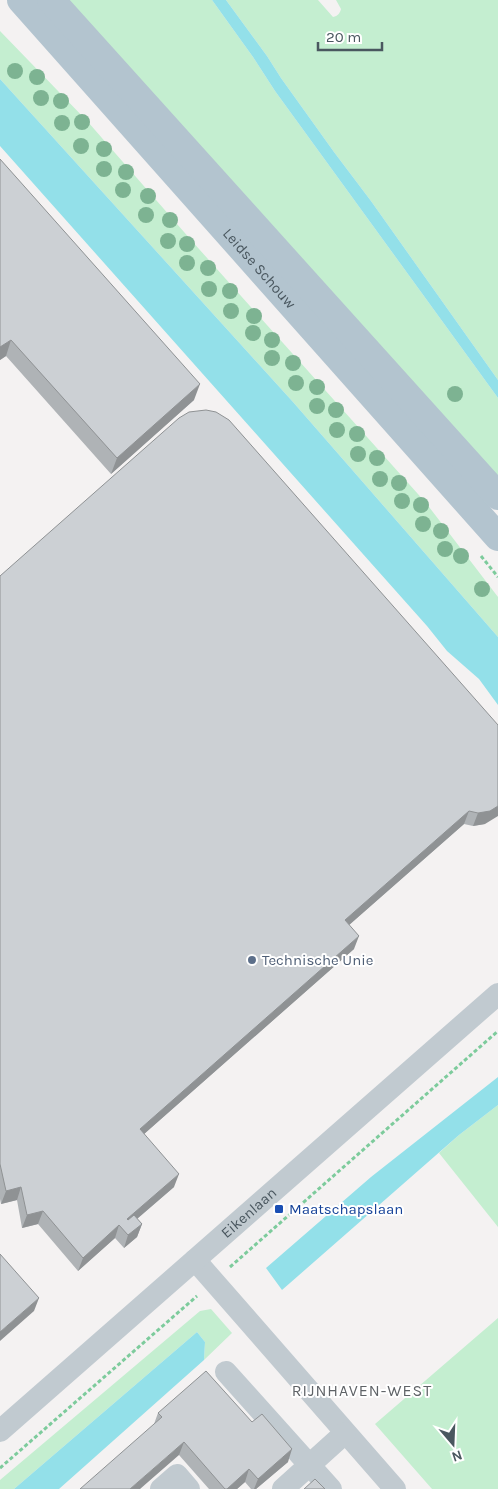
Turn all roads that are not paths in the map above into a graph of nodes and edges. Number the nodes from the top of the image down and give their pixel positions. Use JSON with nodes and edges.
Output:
{"nodes":[{"id":1,"x":21,"y":0,"type":"edge"},
{"id":2,"x":51,"y":0,"type":"edge"},
{"id":3,"x":498,"y":496,"type":"edge"},
{"id":4,"x":498,"y":537,"type":"edge"},
{"id":5,"x":498,"y":994,"type":"edge"},
{"id":6,"x":195,"y":1260,"type":"junction"},
{"id":7,"x":226,"y":1372,"type":"dead end"},
{"id":8,"x":0,"y":1431,"type":"edge"},
{"id":9,"x":345,"y":1433,"type":"junction"},
{"id":10,"x":310,"y":1465,"type":"junction"},
{"id":11,"x":161,"y":1489,"type":"edge"},
{"id":12,"x":189,"y":1489,"type":"edge"},
{"id":13,"x":283,"y":1489,"type":"edge"},
{"id":14,"x":331,"y":1489,"type":"edge"},
{"id":15,"x":395,"y":1489,"type":"edge"}],
"edges":[{"from":1,"to":4,"type":"main road","name":"Leidse Schouw"},
{"from":2,"to":3,"type":"main road","name":"Leidse Schouw"},
{"from":5,"to":6,"type":"street","name":"Eikenlaan"},
{"from":6,"to":8,"type":"street","name":"Eikenlaan"},
{"from":6,"to":9,"type":"street"},
{"from":7,"to":10,"type":"street"},
{"from":9,"to":10,"type":"street"},
{"from":9,"to":15,"type":"street"},
{"from":10,"to":13,"type":"street"},
{"from":10,"to":14,"type":"street"},
{"from":11,"to":12,"type":"street"}]}
